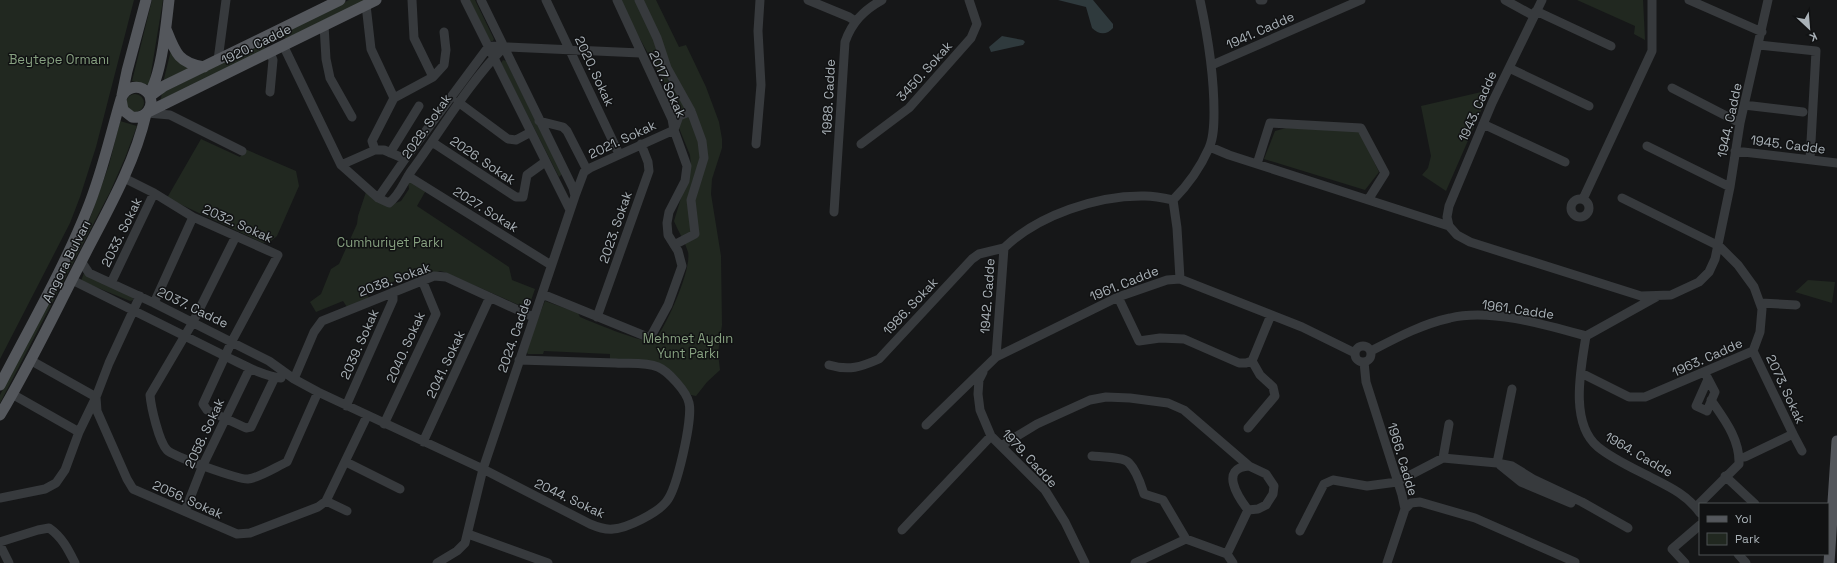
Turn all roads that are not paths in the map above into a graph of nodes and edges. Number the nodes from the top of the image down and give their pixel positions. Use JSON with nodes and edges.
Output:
{"nodes":[{"id":1,"x":146,"y":0,"type":"edge"},
{"id":2,"x":169,"y":0,"type":"edge"},
{"id":3,"x":226,"y":0,"type":"edge"},
{"id":4,"x":340,"y":0,"type":"edge"},
{"id":5,"x":376,"y":0,"type":"edge"},
{"id":6,"x":412,"y":0,"type":"edge"},
{"id":7,"x":465,"y":0,"type":"edge"},
{"id":8,"x":481,"y":0,"type":"edge"},
{"id":9,"x":546,"y":0,"type":"edge"},
{"id":10,"x":616,"y":0,"type":"edge"},
{"id":11,"x":639,"y":0,"type":"edge"},
{"id":12,"x":760,"y":0,"type":"edge"},
{"id":13,"x":808,"y":0,"type":"edge"},
{"id":14,"x":882,"y":0,"type":"edge"},
{"id":15,"x":969,"y":0,"type":"edge"},
{"id":16,"x":1200,"y":0,"type":"edge"},
{"id":17,"x":1361,"y":0,"type":"edge"},
{"id":18,"x":1505,"y":0,"type":"edge"},
{"id":19,"x":1542,"y":0,"type":"edge"},
{"id":20,"x":1652,"y":0,"type":"edge"},
{"id":21,"x":1688,"y":0,"type":"edge"},
{"id":22,"x":1768,"y":0,"type":"edge"},
{"id":23,"x":366,"y":5,"type":"junction"},
{"id":24,"x":1535,"y":14,"type":"junction"},
{"id":25,"x":855,"y":21,"type":"junction"},
{"id":26,"x":324,"y":26,"type":"junction"},
{"id":27,"x":166,"y":29,"type":"junction"},
{"id":28,"x":276,"y":32,"type":"junction"},
{"id":29,"x":444,"y":32,"type":"dead end"},
{"id":30,"x":1762,"y":32,"type":"junction"},
{"id":31,"x":263,"y":38,"type":"junction"},
{"id":32,"x":1759,"y":45,"type":"junction"},
{"id":33,"x":283,"y":46,"type":"junction"},
{"id":34,"x":489,"y":46,"type":"junction"},
{"id":35,"x":1610,"y":46,"type":"dead end"},
{"id":36,"x":504,"y":47,"type":"junction"},
{"id":37,"x":571,"y":50,"type":"junction"},
{"id":38,"x":270,"y":52,"type":"junction"},
{"id":39,"x":640,"y":53,"type":"junction"},
{"id":40,"x":494,"y":57,"type":"junction"},
{"id":41,"x":218,"y":60,"type":"junction"},
{"id":42,"x":1212,"y":65,"type":"junction"},
{"id":43,"x":204,"y":67,"type":"junction"},
{"id":44,"x":1509,"y":68,"type":"junction"},
{"id":45,"x":433,"y":77,"type":"junction"},
{"id":46,"x":1672,"y":88,"type":"dead end"},
{"id":47,"x":270,"y":92,"type":"dead end"},
{"id":48,"x":149,"y":95,"type":"junction"},
{"id":49,"x":122,"y":97,"type":"junction"},
{"id":50,"x":394,"y":98,"type":"junction"},
{"id":51,"x":458,"y":102,"type":"junction"},
{"id":52,"x":1744,"y":105,"type":"junction"},
{"id":53,"x":419,"y":106,"type":"dead end"},
{"id":54,"x":1589,"y":106,"type":"dead end"},
{"id":55,"x":692,"y":110,"type":"junction"},
{"id":56,"x":1803,"y":112,"type":"dead end"},
{"id":57,"x":147,"y":113,"type":"junction"},
{"id":58,"x":352,"y":118,"type":"dead end"},
{"id":59,"x":539,"y":121,"type":"junction"},
{"id":60,"x":1740,"y":123,"type":"junction"},
{"id":61,"x":1483,"y":124,"type":"junction"},
{"id":62,"x":674,"y":130,"type":"junction"},
{"id":63,"x":531,"y":132,"type":"junction"},
{"id":64,"x":432,"y":142,"type":"junction"},
{"id":65,"x":641,"y":144,"type":"junction"},
{"id":66,"x":756,"y":144,"type":"dead end"},
{"id":67,"x":861,"y":144,"type":"dead end"},
{"id":68,"x":1647,"y":146,"type":"dead end"},
{"id":69,"x":1210,"y":147,"type":"junction"},
{"id":70,"x":376,"y":150,"type":"junction"},
{"id":71,"x":242,"y":151,"type":"dead end"},
{"id":72,"x":1735,"y":151,"type":"junction"},
{"id":73,"x":390,"y":153,"type":"junction"},
{"id":74,"x":619,"y":154,"type":"junction"},
{"id":75,"x":405,"y":159,"type":"junction"},
{"id":76,"x":1810,"y":160,"type":"junction"},
{"id":77,"x":545,"y":162,"type":"junction"},
{"id":78,"x":1565,"y":162,"type":"dead end"},
{"id":79,"x":1837,"y":163,"type":"edge"},
{"id":80,"x":1257,"y":164,"type":"junction"},
{"id":81,"x":341,"y":165,"type":"junction"},
{"id":82,"x":587,"y":170,"type":"junction"},
{"id":83,"x":408,"y":176,"type":"junction"},
{"id":84,"x":124,"y":178,"type":"junction"},
{"id":85,"x":567,"y":178,"type":"junction"},
{"id":86,"x":556,"y":183,"type":"junction"},
{"id":87,"x":580,"y":183,"type":"junction"},
{"id":88,"x":1730,"y":187,"type":"junction"},
{"id":89,"x":154,"y":193,"type":"junction"},
{"id":90,"x":574,"y":196,"type":"junction"},
{"id":91,"x":378,"y":198,"type":"junction"},
{"id":92,"x":1622,"y":198,"type":"dead end"},
{"id":93,"x":1173,"y":200,"type":"junction"},
{"id":94,"x":1368,"y":200,"type":"junction"},
{"id":95,"x":1583,"y":200,"type":"dead end"},
{"id":96,"x":570,"y":210,"type":"junction"},
{"id":97,"x":834,"y":212,"type":"dead end"},
{"id":98,"x":193,"y":217,"type":"junction"},
{"id":99,"x":1450,"y":226,"type":"junction"},
{"id":100,"x":236,"y":236,"type":"junction"},
{"id":101,"x":674,"y":245,"type":"junction"},
{"id":102,"x":1718,"y":246,"type":"junction"},
{"id":103,"x":1004,"y":248,"type":"junction"},
{"id":104,"x":81,"y":261,"type":"junction"},
{"id":105,"x":551,"y":265,"type":"junction"},
{"id":106,"x":1180,"y":279,"type":"junction"},
{"id":107,"x":72,"y":280,"type":"junction"},
{"id":108,"x":422,"y":280,"type":"junction"},
{"id":109,"x":110,"y":283,"type":"junction"},
{"id":110,"x":393,"y":292,"type":"junction"},
{"id":111,"x":542,"y":294,"type":"junction"},
{"id":112,"x":140,"y":296,"type":"junction"},
{"id":113,"x":1658,"y":296,"type":"junction"},
{"id":114,"x":490,"y":297,"type":"junction"},
{"id":115,"x":1118,"y":297,"type":"junction"},
{"id":116,"x":154,"y":303,"type":"junction"},
{"id":117,"x":1761,"y":303,"type":"junction"},
{"id":118,"x":1796,"y":305,"type":"dead end"},
{"id":119,"x":134,"y":310,"type":"junction"},
{"id":120,"x":1271,"y":315,"type":"junction"},
{"id":121,"x":533,"y":317,"type":"junction"},
{"id":122,"x":597,"y":317,"type":"junction"},
{"id":123,"x":193,"y":322,"type":"junction"},
{"id":124,"x":185,"y":335,"type":"junction"},
{"id":125,"x":1586,"y":336,"type":"junction"},
{"id":126,"x":232,"y":342,"type":"junction"},
{"id":127,"x":1371,"y":351,"type":"junction"},
{"id":128,"x":1754,"y":351,"type":"junction"},
{"id":129,"x":1355,"y":353,"type":"junction"},
{"id":130,"x":225,"y":356,"type":"junction"},
{"id":131,"x":996,"y":358,"type":"junction"},
{"id":132,"x":30,"y":360,"type":"junction"},
{"id":133,"x":519,"y":360,"type":"junction"},
{"id":134,"x":1252,"y":361,"type":"junction"},
{"id":135,"x":1364,"y":362,"type":"junction"},
{"id":136,"x":829,"y":365,"type":"dead end"},
{"id":137,"x":985,"y":367,"type":"junction"},
{"id":138,"x":250,"y":368,"type":"junction"},
{"id":139,"x":1580,"y":373,"type":"junction"},
{"id":140,"x":1707,"y":376,"type":"junction"},
{"id":141,"x":275,"y":377,"type":"junction"},
{"id":142,"x":294,"y":379,"type":"junction"},
{"id":143,"x":0,"y":385,"type":"edge"},
{"id":144,"x":1512,"y":389,"type":"dead end"},
{"id":145,"x":318,"y":392,"type":"junction"},
{"id":146,"x":12,"y":394,"type":"junction"},
{"id":147,"x":96,"y":397,"type":"junction"},
{"id":148,"x":1711,"y":400,"type":"junction"},
{"id":149,"x":346,"y":406,"type":"junction"},
{"id":150,"x":0,"y":416,"type":"edge"},
{"id":151,"x":367,"y":416,"type":"junction"},
{"id":152,"x":224,"y":418,"type":"junction"},
{"id":153,"x":384,"y":424,"type":"junction"},
{"id":154,"x":1449,"y":424,"type":"dead end"},
{"id":155,"x":926,"y":425,"type":"dead end"},
{"id":156,"x":1248,"y":428,"type":"dead end"},
{"id":157,"x":78,"y":432,"type":"junction"},
{"id":158,"x":1794,"y":434,"type":"junction"},
{"id":159,"x":991,"y":436,"type":"junction"},
{"id":160,"x":1837,"y":441,"type":"edge"},
{"id":161,"x":423,"y":442,"type":"junction"},
{"id":162,"x":1000,"y":446,"type":"junction"},
{"id":163,"x":1802,"y":451,"type":"dead end"},
{"id":164,"x":1092,"y":456,"type":"dead end"},
{"id":165,"x":1746,"y":457,"type":"dead end"},
{"id":166,"x":1443,"y":458,"type":"junction"},
{"id":167,"x":346,"y":462,"type":"junction"},
{"id":168,"x":1498,"y":463,"type":"junction"},
{"id":169,"x":203,"y":465,"type":"junction"},
{"id":170,"x":1249,"y":466,"type":"junction"},
{"id":171,"x":483,"y":469,"type":"junction"},
{"id":172,"x":1725,"y":476,"type":"junction"},
{"id":173,"x":1397,"y":482,"type":"junction"},
{"id":174,"x":400,"y":489,"type":"dead end"},
{"id":175,"x":0,"y":498,"type":"edge"},
{"id":176,"x":326,"y":501,"type":"junction"},
{"id":177,"x":1704,"y":503,"type":"edge"},
{"id":178,"x":1754,"y":503,"type":"edge"},
{"id":179,"x":1248,"y":510,"type":"junction"},
{"id":180,"x":1405,"y":510,"type":"junction"},
{"id":181,"x":1698,"y":510,"type":"edge"},
{"id":182,"x":185,"y":511,"type":"junction"},
{"id":183,"x":347,"y":511,"type":"dead end"},
{"id":184,"x":1699,"y":526,"type":"edge"},
{"id":185,"x":1628,"y":528,"type":"dead end"},
{"id":186,"x":1837,"y":529,"type":"edge"},
{"id":187,"x":902,"y":530,"type":"dead end"},
{"id":188,"x":1300,"y":531,"type":"dead end"},
{"id":189,"x":468,"y":534,"type":"junction"},
{"id":190,"x":1832,"y":538,"type":"edge"},
{"id":191,"x":1186,"y":539,"type":"junction"},
{"id":192,"x":0,"y":543,"type":"edge"},
{"id":193,"x":1739,"y":555,"type":"edge"},
{"id":194,"x":1230,"y":559,"type":"edge"},
{"id":195,"x":1575,"y":562,"type":"dead end"},
{"id":196,"x":9,"y":563,"type":"edge"},
{"id":197,"x":75,"y":563,"type":"edge"},
{"id":198,"x":437,"y":563,"type":"edge"},
{"id":199,"x":548,"y":563,"type":"edge"},
{"id":200,"x":1085,"y":563,"type":"edge"},
{"id":201,"x":1135,"y":563,"type":"edge"},
{"id":202,"x":1387,"y":563,"type":"edge"},
{"id":203,"x":1685,"y":563,"type":"edge"},
{"id":204,"x":1746,"y":563,"type":"edge"},
{"id":205,"x":1829,"y":563,"type":"edge"}],
"edges":[{"from":1,"to":49,"type":"main road","name":"Angora Bulvarı"},
{"from":2,"to":27,"type":"main road","name":"Angora Bulvarı"},
{"from":3,"to":41,"type":"street"},
{"from":4,"to":28,"type":"main road","name":"1920. Cadde"},
{"from":5,"to":23,"type":"main road","name":"1920. Cadde"},
{"from":6,"to":45,"type":"street"},
{"from":7,"to":34,"type":"street"},
{"from":8,"to":36,"type":"street"},
{"from":9,"to":37,"type":"street","name":"2020. Sokak"},
{"from":10,"to":39,"type":"street","name":"2017. Sokak"},
{"from":11,"to":55,"type":"street"},
{"from":12,"to":66,"type":"street"},
{"from":13,"to":25,"type":"street"},
{"from":14,"to":25,"type":"street","name":"1988. Cadde"},
{"from":15,"to":67,"type":"street","name":"3450. Sokak"},
{"from":16,"to":42,"type":"street"},
{"from":17,"to":42,"type":"street","name":"1941. Cadde"},
{"from":18,"to":24,"type":"street"},
{"from":19,"to":24,"type":"street","name":"1943. Cadde"},
{"from":20,"to":95,"type":"street"},
{"from":21,"to":30,"type":"street"},
{"from":22,"to":30,"type":"street","name":"1944. Cadde"},
{"from":23,"to":26,"type":"main road","name":"1920. Cadde"},
{"from":23,"to":50,"type":"street"},
{"from":24,"to":35,"type":"street"},
{"from":24,"to":44,"type":"street","name":"1943. Cadde"},
{"from":25,"to":97,"type":"street","name":"1988. Cadde"},
{"from":26,"to":33,"type":"main road","name":"1920. Cadde"},
{"from":26,"to":58,"type":"street"},
{"from":27,"to":43,"type":"main road"},
{"from":27,"to":48,"type":"main road","name":"Angora Bulvarı"},
{"from":28,"to":31,"type":"main road","name":"1920. Cadde"},
{"from":28,"to":33,"type":"main road"},
{"from":29,"to":45,"type":"street"},
{"from":30,"to":32,"type":"street","name":"1944. Cadde"},
{"from":31,"to":38,"type":"main road"},
{"from":31,"to":41,"type":"main road","name":"1920. Cadde"},
{"from":32,"to":52,"type":"street","name":"1944. Cadde"},
{"from":32,"to":76,"type":"street"},
{"from":33,"to":38,"type":"main road","name":"1920. Cadde"},
{"from":33,"to":81,"type":"street"},
{"from":34,"to":36,"type":"street"},
{"from":34,"to":40,"type":"street"},
{"from":34,"to":75,"type":"street","name":"2028. Sokak"},
{"from":36,"to":37,"type":"street"},
{"from":36,"to":40,"type":"street","name":"2028. Sokak"},
{"from":36,"to":59,"type":"street"},
{"from":37,"to":39,"type":"street"},
{"from":37,"to":74,"type":"street","name":"2020. Sokak"},
{"from":38,"to":47,"type":"street"},
{"from":38,"to":57,"type":"main road","name":"1920. Cadde"},
{"from":39,"to":62,"type":"street","name":"2017. Sokak"},
{"from":40,"to":51,"type":"street","name":"2028. Sokak"},
{"from":40,"to":63,"type":"street"},
{"from":41,"to":43,"type":"main road","name":"1920. Cadde"},
{"from":42,"to":69,"type":"street"},
{"from":43,"to":48,"type":"main road","name":"1920. Cadde"},
{"from":44,"to":54,"type":"street"},
{"from":44,"to":61,"type":"street","name":"1943. Cadde"},
{"from":45,"to":50,"type":"street"},
{"from":46,"to":60,"type":"street"},
{"from":48,"to":49,"type":"main road"},
{"from":48,"to":57,"type":"main road","name":"Angora Bulvarı"},
{"from":49,"to":57,"type":"main road"},
{"from":49,"to":143,"type":"main road","name":"Angora Bulvarı"},
{"from":50,"to":70,"type":"street"},
{"from":51,"to":63,"type":"street"},
{"from":51,"to":64,"type":"street","name":"2028. Sokak"},
{"from":52,"to":56,"type":"street"},
{"from":52,"to":60,"type":"street","name":"1944. Cadde"},
{"from":53,"to":73,"type":"street"},
{"from":55,"to":62,"type":"street"},
{"from":55,"to":101,"type":"street"},
{"from":57,"to":71,"type":"street"},
{"from":57,"to":84,"type":"main road","name":"Angora Bulvarı"},
{"from":59,"to":82,"type":"street"},
{"from":59,"to":85,"type":"street"},
{"from":60,"to":72,"type":"street","name":"1944. Cadde"},
{"from":61,"to":78,"type":"street"},
{"from":61,"to":99,"type":"street","name":"1943. Cadde"},
{"from":62,"to":65,"type":"street","name":"2021. Sokak"},
{"from":62,"to":101,"type":"street","name":"2017. Sokak"},
{"from":63,"to":77,"type":"street"},
{"from":64,"to":77,"type":"street","name":"2026. Sokak"},
{"from":64,"to":83,"type":"street","name":"2028. Sokak"},
{"from":65,"to":74,"type":"street","name":"2021. Sokak"},
{"from":65,"to":122,"type":"street","name":"2023. Sokak"},
{"from":68,"to":88,"type":"street"},
{"from":69,"to":80,"type":"street"},
{"from":69,"to":93,"type":"street"},
{"from":70,"to":73,"type":"street","name":"2028. Sokak"},
{"from":70,"to":81,"type":"street"},
{"from":72,"to":76,"type":"street","name":"1945. Cadde"},
{"from":72,"to":88,"type":"street","name":"1944. Cadde"},
{"from":73,"to":75,"type":"street","name":"2028. Sokak"},
{"from":74,"to":82,"type":"street","name":"2021. Sokak"},
{"from":75,"to":91,"type":"street","name":"2028. Sokak"},
{"from":76,"to":79,"type":"street","name":"1945. Cadde"},
{"from":77,"to":86,"type":"street"},
{"from":80,"to":94,"type":"street"},
{"from":80,"to":94,"type":"street"},
{"from":81,"to":91,"type":"street"},
{"from":82,"to":87,"type":"street","name":"2021. Sokak"},
{"from":83,"to":91,"type":"street","name":"2028. Sokak"},
{"from":83,"to":105,"type":"street","name":"2027. Sokak"},
{"from":84,"to":89,"type":"street","name":"2032. Sokak"},
{"from":84,"to":104,"type":"main road","name":"Angora Bulvarı"},
{"from":85,"to":86,"type":"street"},
{"from":85,"to":87,"type":"street"},
{"from":85,"to":90,"type":"street"},
{"from":86,"to":96,"type":"street"},
{"from":87,"to":90,"type":"street","name":"2021. Sokak"},
{"from":88,"to":102,"type":"street","name":"1944. Cadde"},
{"from":89,"to":98,"type":"street","name":"2032. Sokak"},
{"from":89,"to":109,"type":"street","name":"2033. Sokak"},
{"from":90,"to":96,"type":"street","name":"2024. Cadde"},
{"from":92,"to":102,"type":"street","name":"1963. Cadde"},
{"from":93,"to":103,"type":"street","name":"1942. Cadde"},
{"from":93,"to":106,"type":"street"},
{"from":94,"to":99,"type":"street"},
{"from":96,"to":105,"type":"street","name":"2024. Cadde"},
{"from":98,"to":100,"type":"street","name":"2032. Sokak"},
{"from":98,"to":116,"type":"street"},
{"from":99,"to":113,"type":"street"},
{"from":100,"to":123,"type":"street"},
{"from":100,"to":126,"type":"street","name":"2032. Sokak"},
{"from":101,"to":122,"type":"street","name":"2017. Sokak"},
{"from":102,"to":113,"type":"street","name":"1944. Cadde"},
{"from":102,"to":117,"type":"street","name":"1963. Cadde"},
{"from":103,"to":131,"type":"street","name":"1942. Cadde"},
{"from":103,"to":136,"type":"street","name":"1986. Sokak"},
{"from":104,"to":107,"type":"main road","name":"Angora Bulvarı"},
{"from":104,"to":109,"type":"street","name":"2037. Cadde"},
{"from":105,"to":111,"type":"street","name":"2024. Cadde"},
{"from":106,"to":115,"type":"street","name":"1961. Cadde"},
{"from":106,"to":120,"type":"street","name":"1961. Cadde"},
{"from":107,"to":119,"type":"street","name":"2037. Cadde"},
{"from":107,"to":132,"type":"main road","name":"Angora Bulvarı"},
{"from":108,"to":110,"type":"street","name":"2038. Sokak"},
{"from":108,"to":114,"type":"street","name":"2038. Sokak"},
{"from":108,"to":153,"type":"street","name":"2040. Sokak"},
{"from":109,"to":112,"type":"street","name":"2037. Cadde"},
{"from":110,"to":142,"type":"street","name":"2038. Sokak"},
{"from":110,"to":149,"type":"street","name":"2039. Sokak"},
{"from":111,"to":121,"type":"street","name":"2024. Cadde"},
{"from":111,"to":122,"type":"street","name":"2017. Sokak"},
{"from":112,"to":116,"type":"street","name":"2037. Cadde"},
{"from":112,"to":119,"type":"street","name":"2056. Sokak"},
{"from":113,"to":125,"type":"street"},
{"from":114,"to":121,"type":"street","name":"2038. Sokak"},
{"from":114,"to":161,"type":"street","name":"2041. Sokak"},
{"from":115,"to":131,"type":"street","name":"1961. Cadde"},
{"from":115,"to":134,"type":"street"},
{"from":116,"to":123,"type":"street","name":"2037. Cadde"},
{"from":117,"to":118,"type":"street"},
{"from":117,"to":128,"type":"street","name":"1963. Cadde"},
{"from":119,"to":124,"type":"street","name":"2037. Cadde"},
{"from":119,"to":147,"type":"street","name":"2056. Sokak"},
{"from":120,"to":129,"type":"street","name":"1961. Cadde"},
{"from":120,"to":134,"type":"street"},
{"from":121,"to":133,"type":"street","name":"2024. Cadde"},
{"from":123,"to":124,"type":"street"},
{"from":123,"to":126,"type":"street","name":"2037. Cadde"},
{"from":124,"to":130,"type":"street","name":"2037. Cadde"},
{"from":124,"to":169,"type":"street"},
{"from":125,"to":127,"type":"street","name":"1961. Cadde"},
{"from":125,"to":139,"type":"street","name":"1964. Cadde"},
{"from":126,"to":130,"type":"street"},
{"from":126,"to":142,"type":"street","name":"2037. Cadde"},
{"from":127,"to":129,"type":"street"},
{"from":127,"to":135,"type":"street"},
{"from":128,"to":140,"type":"street","name":"1963. Cadde"},
{"from":128,"to":158,"type":"street","name":"2073. Sokak"},
{"from":129,"to":135,"type":"street"},
{"from":130,"to":138,"type":"street","name":"2037. Cadde"},
{"from":130,"to":152,"type":"street"},
{"from":131,"to":137,"type":"street","name":"1961. Cadde"},
{"from":132,"to":146,"type":"main road","name":"Angora Bulvarı"},
{"from":132,"to":147,"type":"street"},
{"from":133,"to":171,"type":"street","name":"2024. Cadde"},
{"from":133,"to":171,"type":"street","name":"2044. Sokak"},
{"from":134,"to":156,"type":"street"},
{"from":135,"to":173,"type":"street","name":"1966. Cadde"},
{"from":137,"to":155,"type":"street","name":"1961. Cadde"},
{"from":137,"to":159,"type":"street","name":"1979. Cadde"},
{"from":138,"to":141,"type":"street","name":"2037. Cadde"},
{"from":138,"to":152,"type":"street","name":"2058. Sokak"},
{"from":139,"to":140,"type":"street","name":"1963. Cadde"},
{"from":139,"to":181,"type":"street","name":"1964. Cadde"},
{"from":140,"to":148,"type":"street"},
{"from":140,"to":148,"type":"street"},
{"from":141,"to":142,"type":"street","name":"2037. Cadde"},
{"from":141,"to":152,"type":"street"},
{"from":142,"to":145,"type":"street","name":"2037. Cadde"},
{"from":144,"to":168,"type":"street"},
{"from":145,"to":149,"type":"street","name":"2037. Cadde"},
{"from":145,"to":169,"type":"street"},
{"from":146,"to":150,"type":"main road","name":"Angora Bulvarı"},
{"from":146,"to":157,"type":"street"},
{"from":147,"to":157,"type":"street"},
{"from":147,"to":182,"type":"street","name":"2056. Sokak"},
{"from":148,"to":172,"type":"street"},
{"from":149,"to":151,"type":"street","name":"2037. Cadde"},
{"from":151,"to":153,"type":"street","name":"2037. Cadde"},
{"from":151,"to":167,"type":"street"},
{"from":152,"to":169,"type":"street","name":"2058. Sokak"},
{"from":153,"to":161,"type":"street","name":"2037. Cadde"},
{"from":154,"to":166,"type":"street"},
{"from":157,"to":175,"type":"street"},
{"from":158,"to":163,"type":"street"},
{"from":158,"to":165,"type":"street","name":"2073. Sokak"},
{"from":159,"to":162,"type":"street","name":"1979. Cadde"},
{"from":159,"to":187,"type":"street"},
{"from":160,"to":190,"type":"main road"},
{"from":161,"to":171,"type":"street","name":"2037. Cadde"},
{"from":162,"to":170,"type":"street"},
{"from":162,"to":200,"type":"street","name":"1979. Cadde"},
{"from":164,"to":191,"type":"street"},
{"from":166,"to":168,"type":"street"},
{"from":166,"to":173,"type":"street"},
{"from":167,"to":174,"type":"street"},
{"from":167,"to":176,"type":"street"},
{"from":168,"to":185,"type":"street"},
{"from":169,"to":182,"type":"street","name":"2058. Sokak"},
{"from":170,"to":179,"type":"street"},
{"from":170,"to":179,"type":"street"},
{"from":171,"to":189,"type":"street","name":"2024. Cadde"},
{"from":172,"to":177,"type":"street"},
{"from":172,"to":178,"type":"street"},
{"from":173,"to":180,"type":"street","name":"1966. Cadde"},
{"from":173,"to":188,"type":"street"},
{"from":176,"to":182,"type":"street","name":"2056. Sokak"},
{"from":176,"to":183,"type":"street"},
{"from":179,"to":194,"type":"street"},
{"from":180,"to":195,"type":"street"},
{"from":180,"to":202,"type":"street","name":"1966. Cadde"},
{"from":184,"to":203,"type":"street"},
{"from":186,"to":190,"type":"main road"},
{"from":189,"to":198,"type":"street"},
{"from":189,"to":199,"type":"street"},
{"from":190,"to":205,"type":"main road"},
{"from":191,"to":194,"type":"street"},
{"from":191,"to":201,"type":"street"},
{"from":192,"to":196,"type":"street"},
{"from":192,"to":197,"type":"street"},
{"from":193,"to":204,"type":"street"}]}
